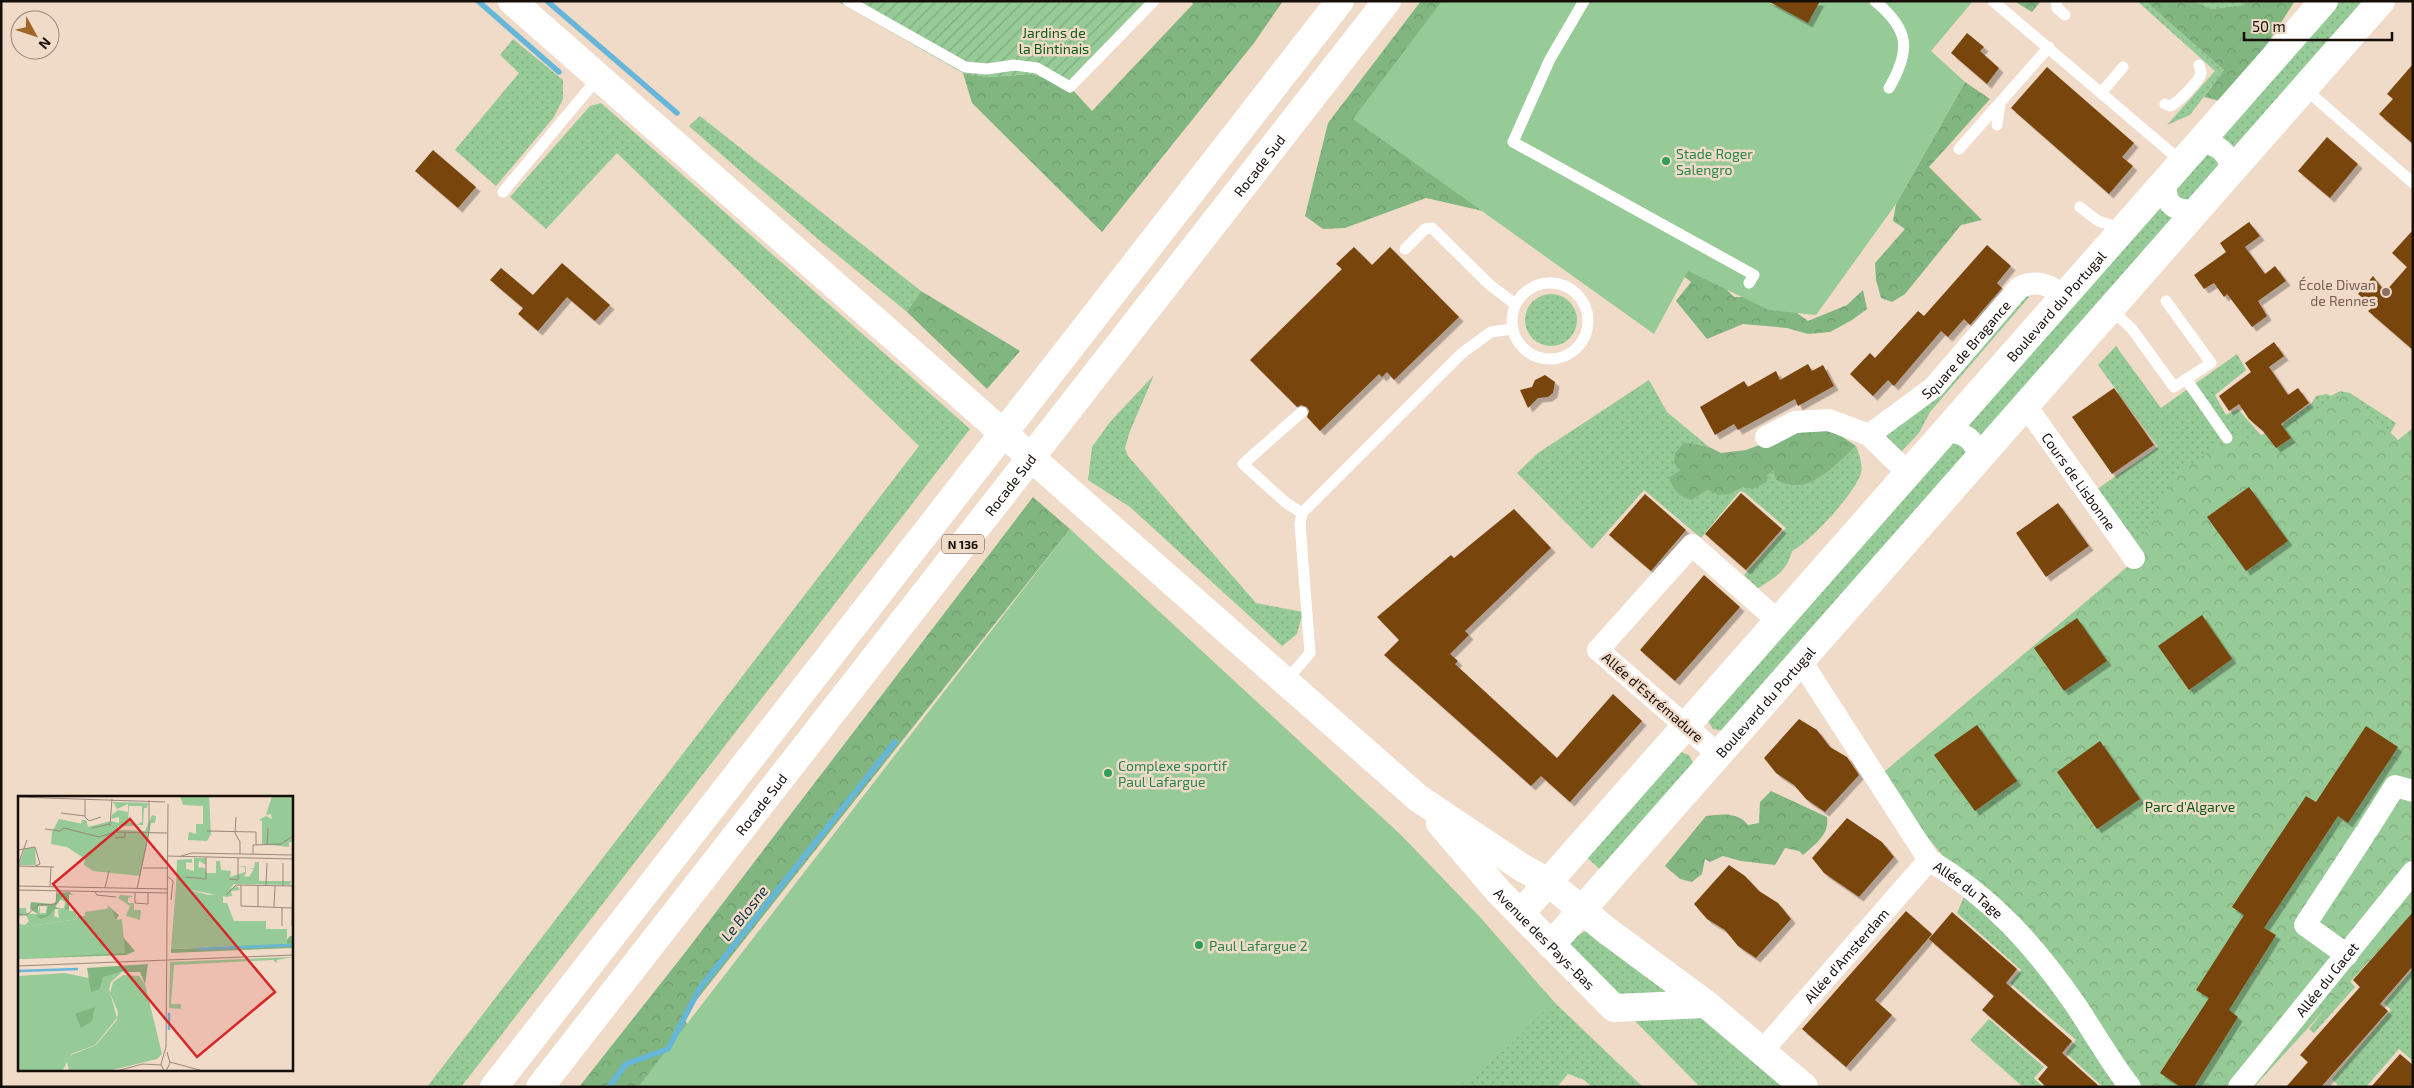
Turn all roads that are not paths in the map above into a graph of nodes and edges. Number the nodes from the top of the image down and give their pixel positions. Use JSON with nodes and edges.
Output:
{"nodes":[{"id":1,"x":512,"y":1,"type":"edge"},
{"id":2,"x":848,"y":1,"type":"edge"},
{"id":3,"x":1154,"y":1,"type":"edge"},
{"id":4,"x":1340,"y":1,"type":"edge"},
{"id":5,"x":1387,"y":1,"type":"edge"},
{"id":6,"x":1584,"y":1,"type":"edge"},
{"id":7,"x":1875,"y":1,"type":"edge"},
{"id":8,"x":1993,"y":1,"type":"edge"},
{"id":9,"x":2056,"y":1,"type":"edge"},
{"id":10,"x":2324,"y":1,"type":"edge"},
{"id":11,"x":2381,"y":1,"type":"edge"},
{"id":12,"x":2065,"y":15,"type":"dead end"},
{"id":13,"x":2049,"y":47,"type":"junction"},
{"id":14,"x":2199,"y":65,"type":"dead end"},
{"id":15,"x":2123,"y":67,"type":"dead end"},
{"id":16,"x":598,"y":78,"type":"junction"},
{"id":17,"x":1889,"y":88,"type":"dead end"},
{"id":18,"x":2304,"y":88,"type":"junction"},
{"id":19,"x":2102,"y":92,"type":"junction"},
{"id":20,"x":2000,"y":102,"type":"junction"},
{"id":21,"x":2165,"y":104,"type":"dead end"},
{"id":22,"x":1997,"y":125,"type":"dead end"},
{"id":23,"x":2200,"y":142,"type":"junction"},
{"id":24,"x":1959,"y":149,"type":"dead end"},
{"id":25,"x":2174,"y":171,"type":"junction"},
{"id":26,"x":2232,"y":171,"type":"junction"},
{"id":27,"x":2413,"y":183,"type":"edge"},
{"id":28,"x":503,"y":192,"type":"dead end"},
{"id":29,"x":2080,"y":207,"type":"dead end"},
{"id":30,"x":2197,"y":211,"type":"junction"},
{"id":31,"x":2122,"y":229,"type":"junction"},
{"id":32,"x":1404,"y":249,"type":"dead end"},
{"id":33,"x":1749,"y":283,"type":"dead end"},
{"id":34,"x":2063,"y":296,"type":"junction"},
{"id":35,"x":2166,"y":301,"type":"dead end"},
{"id":36,"x":1515,"y":304,"type":"junction"},
{"id":37,"x":2111,"y":309,"type":"junction"},
{"id":38,"x":1512,"y":329,"type":"junction"},
{"id":39,"x":2186,"y":379,"type":"junction"},
{"id":40,"x":2026,"y":406,"type":"junction"},
{"id":41,"x":1302,"y":412,"type":"dead end"},
{"id":42,"x":1945,"y":431,"type":"junction"},
{"id":43,"x":1869,"y":435,"type":"junction"},
{"id":44,"x":1766,"y":437,"type":"dead end"},
{"id":45,"x":2227,"y":438,"type":"dead end"},
{"id":46,"x":1980,"y":458,"type":"junction"},
{"id":47,"x":1908,"y":473,"type":"junction"},
{"id":48,"x":1302,"y":513,"type":"junction"},
{"id":49,"x":2134,"y":558,"type":"dead end"},
{"id":50,"x":1778,"y":621,"type":"junction"},
{"id":51,"x":1801,"y":661,"type":"junction"},
{"id":52,"x":1286,"y":681,"type":"junction"},
{"id":53,"x":1685,"y":726,"type":"junction"},
{"id":54,"x":1719,"y":755,"type":"junction"},
{"id":55,"x":2413,"y":791,"type":"edge"},
{"id":56,"x":1418,"y":798,"type":"junction"},
{"id":57,"x":1929,"y":860,"type":"junction"},
{"id":58,"x":2413,"y":872,"type":"edge"},
{"id":59,"x":1548,"y":882,"type":"junction"},
{"id":60,"x":1582,"y":910,"type":"junction"},
{"id":61,"x":1521,"y":913,"type":"junction"},
{"id":62,"x":1551,"y":945,"type":"junction"},
{"id":63,"x":2347,"y":955,"type":"junction"},
{"id":64,"x":1706,"y":1004,"type":"junction"},
{"id":65,"x":1763,"y":1050,"type":"junction"},
{"id":66,"x":494,"y":1087,"type":"edge"},
{"id":67,"x":540,"y":1087,"type":"edge"},
{"id":68,"x":1804,"y":1087,"type":"edge"},
{"id":69,"x":2130,"y":1087,"type":"edge"},
{"id":70,"x":2239,"y":1087,"type":"edge"}],
"edges":[{"from":1,"to":16,"type":"main road","name":"Avenue des Pays-Bas"},
{"from":2,"to":3,"type":"lane"},
{"from":4,"to":66,"type":"main road","number":"N 136"},
{"from":5,"to":67,"type":"main road","name":"Rocade Sud","number":"N 136"},
{"from":6,"to":33,"type":"lane"},
{"from":7,"to":17,"type":"lane"},
{"from":8,"to":13,"type":"lane"},
{"from":9,"to":12,"type":"lane"},
{"from":10,"to":23,"type":"main road","name":"Boulevard du Portugal"},
{"from":11,"to":18,"type":"main road","name":"Boulevard du Portugal"},
{"from":13,"to":19,"type":"lane"},
{"from":13,"to":20,"type":"lane"},
{"from":14,"to":21,"type":"lane"},
{"from":15,"to":19,"type":"lane"},
{"from":16,"to":28,"type":"lane"},
{"from":16,"to":52,"type":"main road","name":"Avenue des Pays-Bas"},
{"from":18,"to":26,"type":"main road","name":"Boulevard du Portugal"},
{"from":18,"to":27,"type":"lane"},
{"from":19,"to":25,"type":"lane"},
{"from":20,"to":22,"type":"lane"},
{"from":20,"to":24,"type":"lane"},
{"from":23,"to":25,"type":"main road","name":"Boulevard du Portugal"},
{"from":23,"to":26,"type":"street"},
{"from":25,"to":30,"type":"street"},
{"from":25,"to":31,"type":"main road","name":"Boulevard du Portugal"},
{"from":26,"to":30,"type":"main road","name":"Boulevard du Portugal"},
{"from":29,"to":31,"type":"lane"},
{"from":30,"to":37,"type":"main road","name":"Boulevard du Portugal"},
{"from":31,"to":34,"type":"main road","name":"Boulevard du Portugal"},
{"from":32,"to":36,"type":"lane"},
{"from":34,"to":42,"type":"main road","name":"Boulevard du Portugal"},
{"from":34,"to":43,"type":"street","name":"Square de Bragance"},
{"from":35,"to":39,"type":"lane"},
{"from":36,"to":38,"type":"lane"},
{"from":36,"to":38,"type":"lane"},
{"from":37,"to":39,"type":"lane"},
{"from":37,"to":40,"type":"main road","name":"Boulevard du Portugal"},
{"from":38,"to":48,"type":"lane"},
{"from":39,"to":45,"type":"lane"},
{"from":40,"to":46,"type":"main road","name":"Boulevard du Portugal"},
{"from":40,"to":49,"type":"street","name":"Cours de Lisbonne"},
{"from":41,"to":48,"type":"lane"},
{"from":42,"to":46,"type":"street"},
{"from":42,"to":47,"type":"main road","name":"Boulevard du Portugal"},
{"from":43,"to":44,"type":"street"},
{"from":43,"to":47,"type":"street"},
{"from":46,"to":51,"type":"main road","name":"Boulevard du Portugal"},
{"from":47,"to":50,"type":"main road","name":"Boulevard du Portugal"},
{"from":48,"to":52,"type":"lane"},
{"from":50,"to":53,"type":"main road","name":"Boulevard du Portugal"},
{"from":50,"to":53,"type":"street","name":"Allée d'Estrémadure"},
{"from":51,"to":54,"type":"main road","name":"Boulevard du Portugal"},
{"from":51,"to":57,"type":"street","name":"Allée du Tage"},
{"from":52,"to":56,"type":"main road","name":"Avenue des Pays-Bas"},
{"from":53,"to":54,"type":"street","name":"Allée d'Estrémadure"},
{"from":53,"to":59,"type":"main road","name":"Boulevard du Portugal"},
{"from":54,"to":60,"type":"main road","name":"Boulevard du Portugal"},
{"from":55,"to":63,"type":"street"},
{"from":56,"to":59,"type":"main road","name":"Avenue des Pays-Bas"},
{"from":56,"to":61,"type":"main road","name":"Avenue des Pays-Bas"},
{"from":57,"to":65,"type":"street","name":"Allée d'Amsterdam"},
{"from":57,"to":69,"type":"street","name":"Allée du Tage"},
{"from":58,"to":63,"type":"street","name":"Allée du Gacet"},
{"from":59,"to":60,"type":"main road","name":"Avenue des Pays-Bas"},
{"from":59,"to":61,"type":"main road","name":"Boulevard du Portugal"},
{"from":60,"to":62,"type":"main road","name":"Boulevard du Portugal"},
{"from":60,"to":64,"type":"main road","name":"Avenue des Pays-Bas"},
{"from":61,"to":62,"type":"main road","name":"Avenue des Pays-Bas"},
{"from":62,"to":64,"type":"main road","name":"Avenue des Pays-Bas"},
{"from":63,"to":70,"type":"street","name":"Allée du Gacet"},
{"from":64,"to":65,"type":"main road","name":"Avenue des Pays-Bas"},
{"from":65,"to":68,"type":"main road","name":"Avenue des Pays-Bas"}]}
